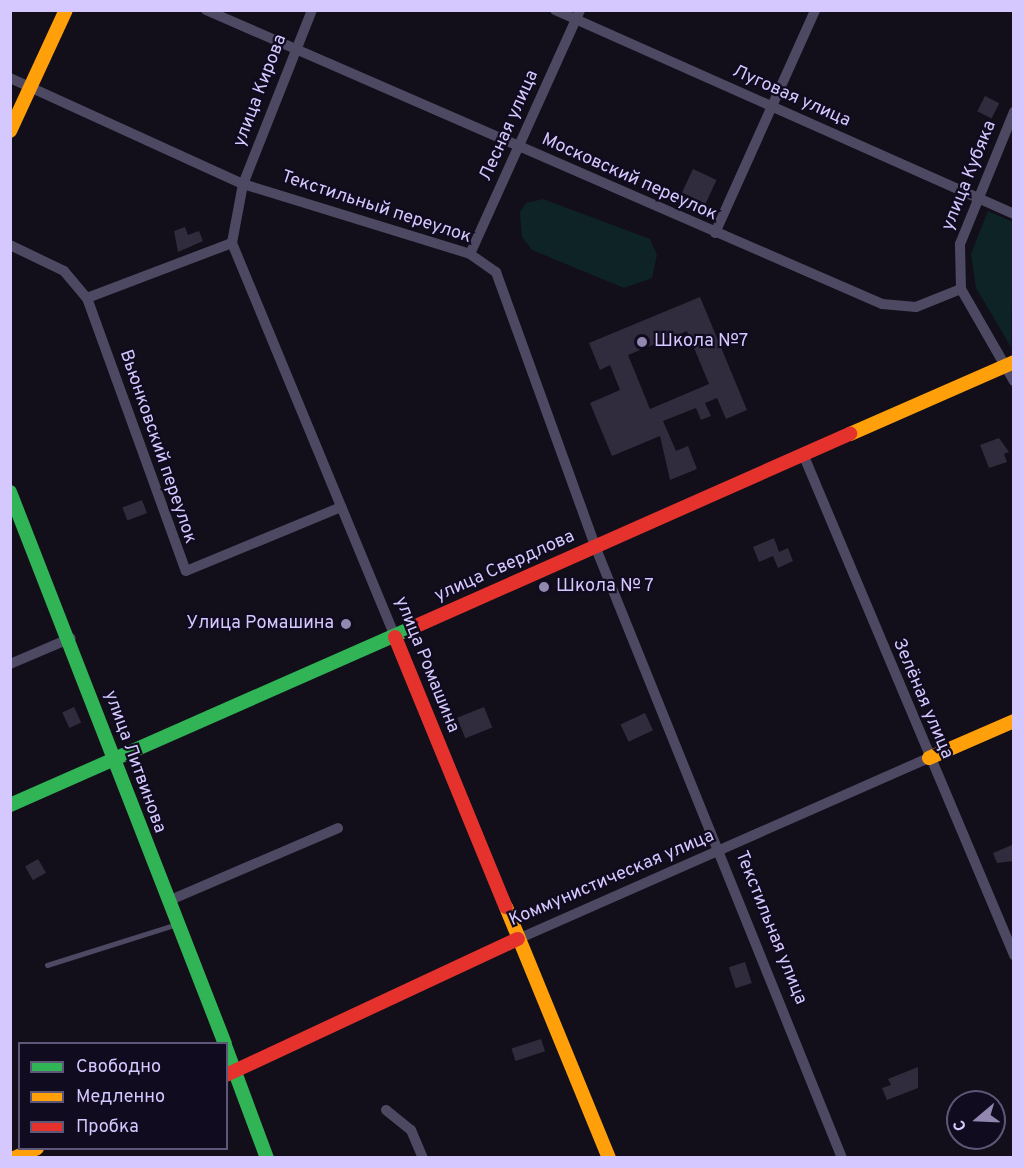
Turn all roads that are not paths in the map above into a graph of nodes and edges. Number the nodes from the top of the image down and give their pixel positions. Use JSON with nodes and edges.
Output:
{"nodes":[{"id":1,"x":66,"y":10,"type":"edge"},
{"id":2,"x":206,"y":10,"type":"edge"},
{"id":3,"x":312,"y":10,"type":"edge"},
{"id":4,"x":555,"y":10,"type":"edge"},
{"id":5,"x":814,"y":10,"type":"edge"},
{"id":6,"x":578,"y":15,"type":"edge"},
{"id":7,"x":293,"y":49,"type":"junction"},
{"id":8,"x":10,"y":78,"type":"edge"},
{"id":9,"x":31,"y":87,"type":"junction"},
{"id":10,"x":772,"y":106,"type":"junction"},
{"id":11,"x":1014,"y":112,"type":"edge"},
{"id":12,"x":10,"y":131,"type":"edge"},
{"id":13,"x":519,"y":148,"type":"junction"},
{"id":14,"x":243,"y":184,"type":"junction"},
{"id":15,"x":976,"y":197,"type":"junction"},
{"id":16,"x":1014,"y":214,"type":"edge"},
{"id":17,"x":715,"y":233,"type":"junction"},
{"id":18,"x":232,"y":243,"type":"junction"},
{"id":19,"x":10,"y":245,"type":"edge"},
{"id":20,"x":470,"y":254,"type":"junction"},
{"id":21,"x":961,"y":289,"type":"junction"},
{"id":22,"x":87,"y":298,"type":"junction"},
{"id":23,"x":1010,"y":364,"type":"edge"},
{"id":24,"x":1014,"y":381,"type":"edge"},
{"id":25,"x":803,"y":454,"type":"junction"},
{"id":26,"x":10,"y":492,"type":"edge"},
{"id":27,"x":341,"y":507,"type":"junction"},
{"id":28,"x":16,"y":519,"type":"edge"},
{"id":29,"x":595,"y":546,"type":"junction"},
{"id":30,"x":395,"y":637,"type":"junction"},
{"id":31,"x":71,"y":638,"type":"junction"},
{"id":32,"x":10,"y":664,"type":"edge"},
{"id":33,"x":1014,"y":721,"type":"edge"},
{"id":34,"x":112,"y":758,"type":"junction"},
{"id":35,"x":929,"y":758,"type":"junction"},
{"id":36,"x":10,"y":805,"type":"edge"},
{"id":37,"x":338,"y":828,"type":"dead end"},
{"id":38,"x":721,"y":852,"type":"junction"},
{"id":39,"x":168,"y":901,"type":"junction"},
{"id":40,"x":177,"y":924,"type":"junction"},
{"id":41,"x":518,"y":939,"type":"junction"},
{"id":42,"x":1014,"y":955,"type":"edge"},
{"id":43,"x":47,"y":965,"type":"dead end"},
{"id":44,"x":224,"y":1042,"type":"edge"},
{"id":45,"x":228,"y":1058,"type":"edge"},
{"id":46,"x":231,"y":1073,"type":"edge"},
{"id":47,"x":386,"y":1110,"type":"dead end"},
{"id":48,"x":34,"y":1150,"type":"edge"},
{"id":49,"x":14,"y":1158,"type":"edge"},
{"id":50,"x":267,"y":1158,"type":"edge"},
{"id":51,"x":423,"y":1158,"type":"edge"},
{"id":52,"x":609,"y":1158,"type":"edge"},
{"id":53,"x":842,"y":1158,"type":"edge"}],
"edges":[{"from":1,"to":9,"type":"main road"},
{"from":2,"to":7,"type":"street","name":"Московский переулок"},
{"from":3,"to":7,"type":"street","name":"улица Кирова"},
{"from":4,"to":6,"type":"street","name":"Луговая улица"},
{"from":5,"to":10,"type":"street"},
{"from":6,"to":10,"type":"street","name":"Луговая улица"},
{"from":6,"to":13,"type":"street","name":"Лесная улица"},
{"from":7,"to":13,"type":"street","name":"Московский переулок"},
{"from":7,"to":14,"type":"street","name":"улица Кирова"},
{"from":8,"to":9,"type":"street","name":"Текстильный переулок"},
{"from":9,"to":12,"type":"main road"},
{"from":9,"to":14,"type":"street","name":"Текстильный переулок"},
{"from":10,"to":15,"type":"street","name":"Луговая улица"},
{"from":10,"to":17,"type":"street"},
{"from":11,"to":15,"type":"street","name":"улица Кубяка"},
{"from":13,"to":17,"type":"street","name":"Московский переулок"},
{"from":13,"to":20,"type":"street","name":"Лесная улица"},
{"from":14,"to":18,"type":"street"},
{"from":14,"to":20,"type":"street","name":"Текстильный переулок"},
{"from":15,"to":16,"type":"street","name":"Луговая улица"},
{"from":15,"to":21,"type":"street","name":"улица Кубяка"},
{"from":17,"to":21,"type":"street","name":"Московский переулок"},
{"from":18,"to":22,"type":"street"},
{"from":18,"to":27,"type":"street","name":"улица Ромашина"},
{"from":19,"to":22,"type":"street","name":"Вьюнковский переулок"},
{"from":20,"to":29,"type":"street","name":"Текстильный переулок"},
{"from":21,"to":23,"type":"street"},
{"from":22,"to":27,"type":"street","name":"Вьюнковский переулок"},
{"from":23,"to":24,"type":"street"},
{"from":23,"to":25,"type":"main road","name":"улица Свердлова"},
{"from":25,"to":29,"type":"main road","name":"улица Свердлова"},
{"from":25,"to":35,"type":"street","name":"Зелёная улица"},
{"from":26,"to":28,"type":"main road","name":"улица Литвинова"},
{"from":27,"to":30,"type":"street","name":"улица Ромашина"},
{"from":28,"to":31,"type":"main road","name":"улица Литвинова"},
{"from":29,"to":30,"type":"main road","name":"улица Свердлова"},
{"from":29,"to":38,"type":"street","name":"Текстильная улица"},
{"from":30,"to":34,"type":"main road","name":"улица Свердлова"},
{"from":30,"to":41,"type":"main road","name":"улица Ромашина"},
{"from":31,"to":32,"type":"street"},
{"from":31,"to":34,"type":"main road","name":"улица Литвинова"},
{"from":33,"to":35,"type":"main road","name":"Коммунистическая улица"},
{"from":34,"to":36,"type":"main road","name":"улица Свердлова"},
{"from":34,"to":39,"type":"main road","name":"улица Литвинова"},
{"from":35,"to":38,"type":"street","name":"Коммунистическая улица"},
{"from":35,"to":42,"type":"street","name":"Зелёная улица"},
{"from":37,"to":39,"type":"street"},
{"from":38,"to":41,"type":"street","name":"Коммунистическая улица"},
{"from":38,"to":53,"type":"street","name":"Текстильная улица"},
{"from":39,"to":40,"type":"main road","name":"улица Литвинова"},
{"from":40,"to":43,"type":"lane"},
{"from":40,"to":44,"type":"main road","name":"улица Литвинова"},
{"from":41,"to":46,"type":"main road","name":"Коммунистическая улица"},
{"from":41,"to":52,"type":"main road","name":"улица Ромашина"},
{"from":45,"to":46,"type":"main road"},
{"from":46,"to":50,"type":"main road"},
{"from":47,"to":51,"type":"street"},
{"from":48,"to":49,"type":"main road"}]}
